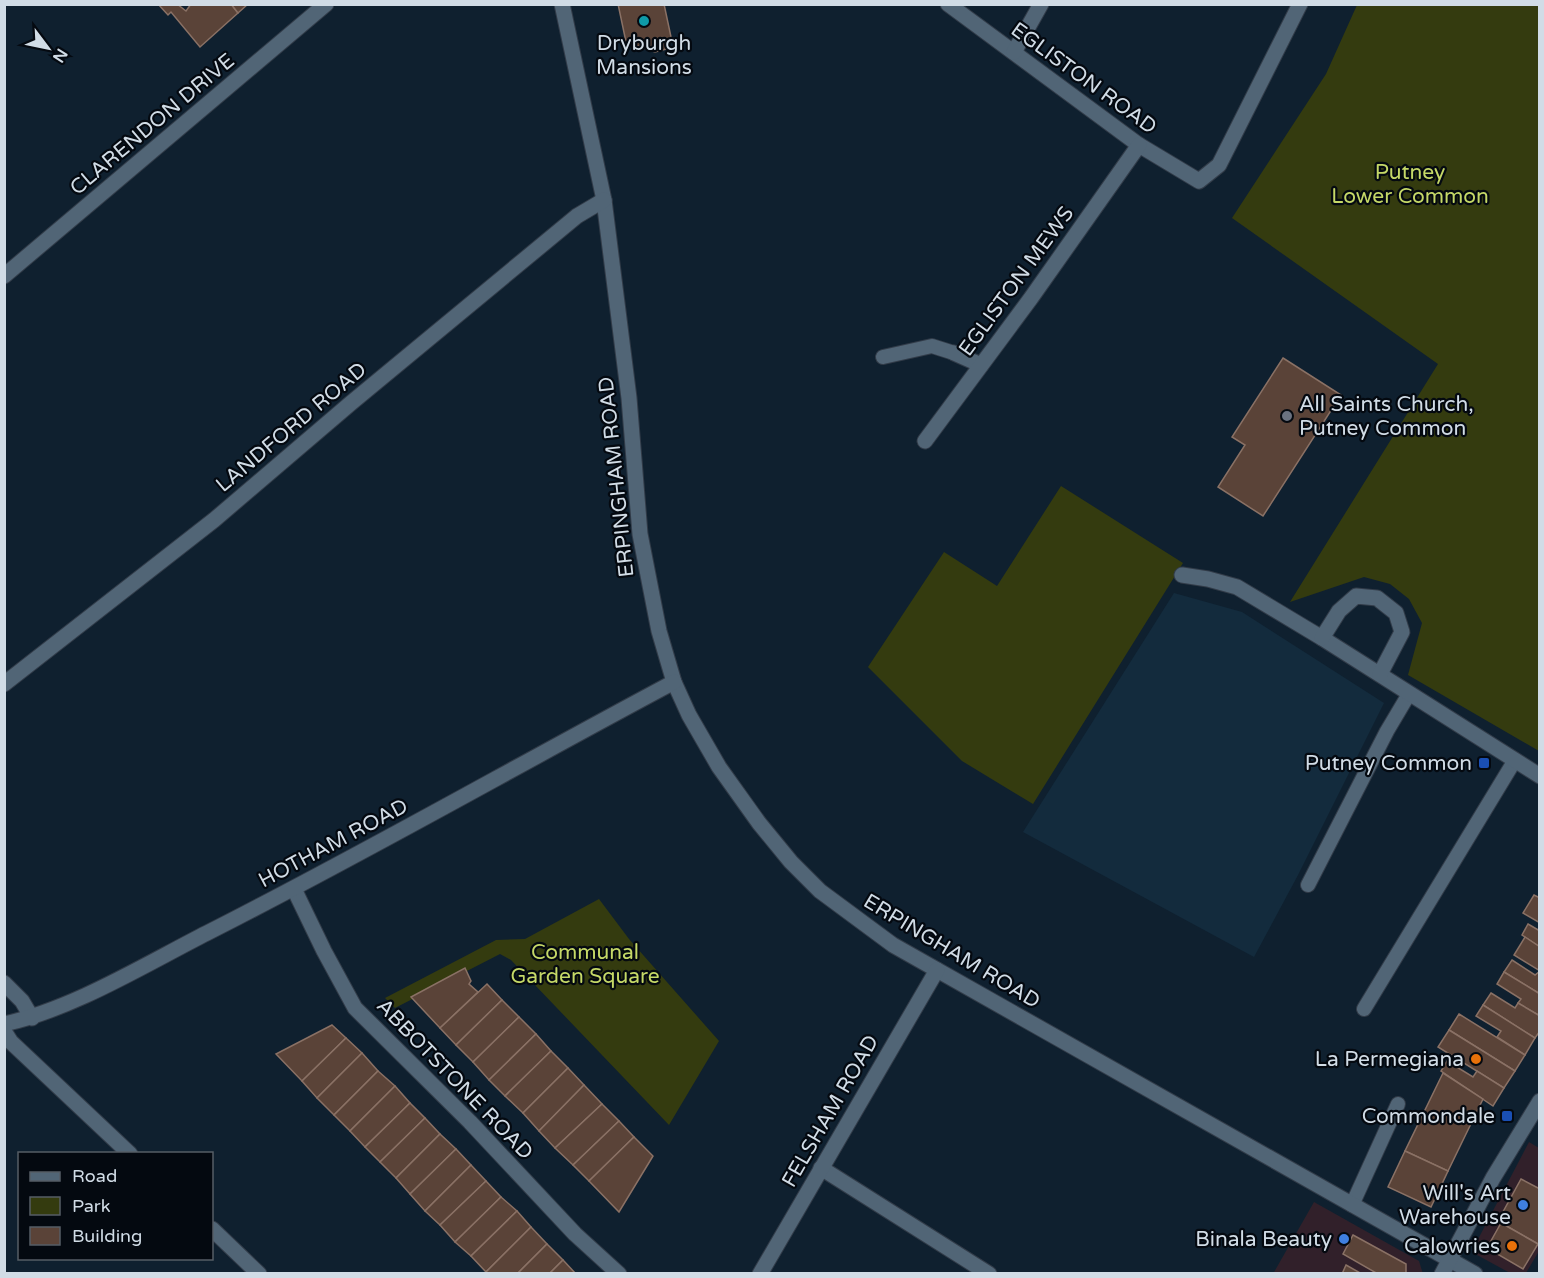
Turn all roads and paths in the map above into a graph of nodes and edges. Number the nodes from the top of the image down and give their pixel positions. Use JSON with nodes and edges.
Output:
{"nodes":[{"id":1,"x":326,"y":4,"type":"edge"},
{"id":2,"x":562,"y":4,"type":"edge"},
{"id":3,"x":948,"y":4,"type":"edge"},
{"id":4,"x":1041,"y":4,"type":"edge"},
{"id":5,"x":1300,"y":4,"type":"edge"},
{"id":6,"x":1014,"y":52,"type":"junction"},
{"id":7,"x":1139,"y":145,"type":"junction"},
{"id":8,"x":604,"y":200,"type":"junction"},
{"id":9,"x":4,"y":276,"type":"edge"},
{"id":10,"x":954,"y":353,"type":"joint"},
{"id":11,"x":883,"y":357,"type":"dead end"},
{"id":12,"x":981,"y":365,"type":"junction"},
{"id":13,"x":925,"y":441,"type":"dead end"},
{"id":14,"x":1182,"y":575,"type":"dead end"},
{"id":15,"x":1322,"y":638,"type":"junction"},
{"id":16,"x":1380,"y":674,"type":"junction"},
{"id":17,"x":674,"y":682,"type":"junction"},
{"id":18,"x":4,"y":684,"type":"edge"},
{"id":19,"x":1409,"y":694,"type":"junction"},
{"id":20,"x":1515,"y":760,"type":"junction"},
{"id":21,"x":1539,"y":776,"type":"edge"},
{"id":22,"x":1308,"y":885,"type":"dead end"},
{"id":23,"x":294,"y":889,"type":"junction"},
{"id":24,"x":936,"y":970,"type":"junction"},
{"id":25,"x":4,"y":982,"type":"edge"},
{"id":26,"x":1364,"y":1009,"type":"dead end"},
{"id":27,"x":32,"y":1018,"type":"junction"},
{"id":28,"x":4,"y":1024,"type":"edge"},
{"id":29,"x":4,"y":1031,"type":"edge"},
{"id":30,"x":1539,"y":1101,"type":"edge"},
{"id":31,"x":1398,"y":1104,"type":"dead end"},
{"id":32,"x":128,"y":1152,"type":"edge"},
{"id":33,"x":821,"y":1168,"type":"junction"},
{"id":34,"x":1352,"y":1205,"type":"junction"},
{"id":35,"x":213,"y":1230,"type":"edge"},
{"id":36,"x":1449,"y":1259,"type":"junction"},
{"id":37,"x":259,"y":1274,"type":"edge"},
{"id":38,"x":619,"y":1274,"type":"edge"},
{"id":39,"x":760,"y":1274,"type":"edge"},
{"id":40,"x":989,"y":1274,"type":"edge"},
{"id":41,"x":1442,"y":1274,"type":"edge"},
{"id":42,"x":1475,"y":1274,"type":"edge"}],
"edges":[{"from":1,"to":9,"type":"street","name":"CLARENDON DRIVE"},
{"from":2,"to":8,"type":"street","name":"ERPINGHAM ROAD"},
{"from":3,"to":6,"type":"street","name":"EGLISTON ROAD"},
{"from":4,"to":6,"type":"street"},
{"from":5,"to":7,"type":"street","name":"EGLISTON ROAD"},
{"from":6,"to":7,"type":"street","name":"EGLISTON ROAD"},
{"from":7,"to":12,"type":"street","name":"EGLISTON MEWS"},
{"from":8,"to":17,"type":"street","name":"ERPINGHAM ROAD"},
{"from":8,"to":18,"type":"street","name":"LANDFORD ROAD"},
{"from":10,"to":11,"type":"lane"},
{"from":10,"to":12,"type":"street"},
{"from":12,"to":13,"type":"street","name":"EGLISTON MEWS"},
{"from":14,"to":15,"type":"street"},
{"from":15,"to":16,"type":"street"},
{"from":15,"to":16,"type":"street"},
{"from":16,"to":19,"type":"street"},
{"from":17,"to":23,"type":"street","name":"HOTHAM ROAD"},
{"from":17,"to":24,"type":"street","name":"ERPINGHAM ROAD"},
{"from":19,"to":20,"type":"street"},
{"from":19,"to":22,"type":"lane"},
{"from":20,"to":21,"type":"street"},
{"from":20,"to":26,"type":"lane"},
{"from":23,"to":27,"type":"street","name":"HOTHAM ROAD"},
{"from":23,"to":38,"type":"street","name":"ABBOTSTONE ROAD"},
{"from":24,"to":33,"type":"street","name":"FELSHAM ROAD"},
{"from":24,"to":34,"type":"street","name":"ERPINGHAM ROAD"},
{"from":25,"to":27,"type":"street"},
{"from":27,"to":28,"type":"street","name":"HOTHAM ROAD"},
{"from":29,"to":32,"type":"street"},
{"from":30,"to":36,"type":"street"},
{"from":31,"to":34,"type":"lane"},
{"from":33,"to":39,"type":"street","name":"FELSHAM ROAD"},
{"from":33,"to":40,"type":"street"},
{"from":34,"to":36,"type":"street","name":"ERPINGHAM ROAD"},
{"from":35,"to":37,"type":"street"},
{"from":36,"to":41,"type":"street"},
{"from":36,"to":42,"type":"street","name":"ERPINGHAM ROAD"}]}
